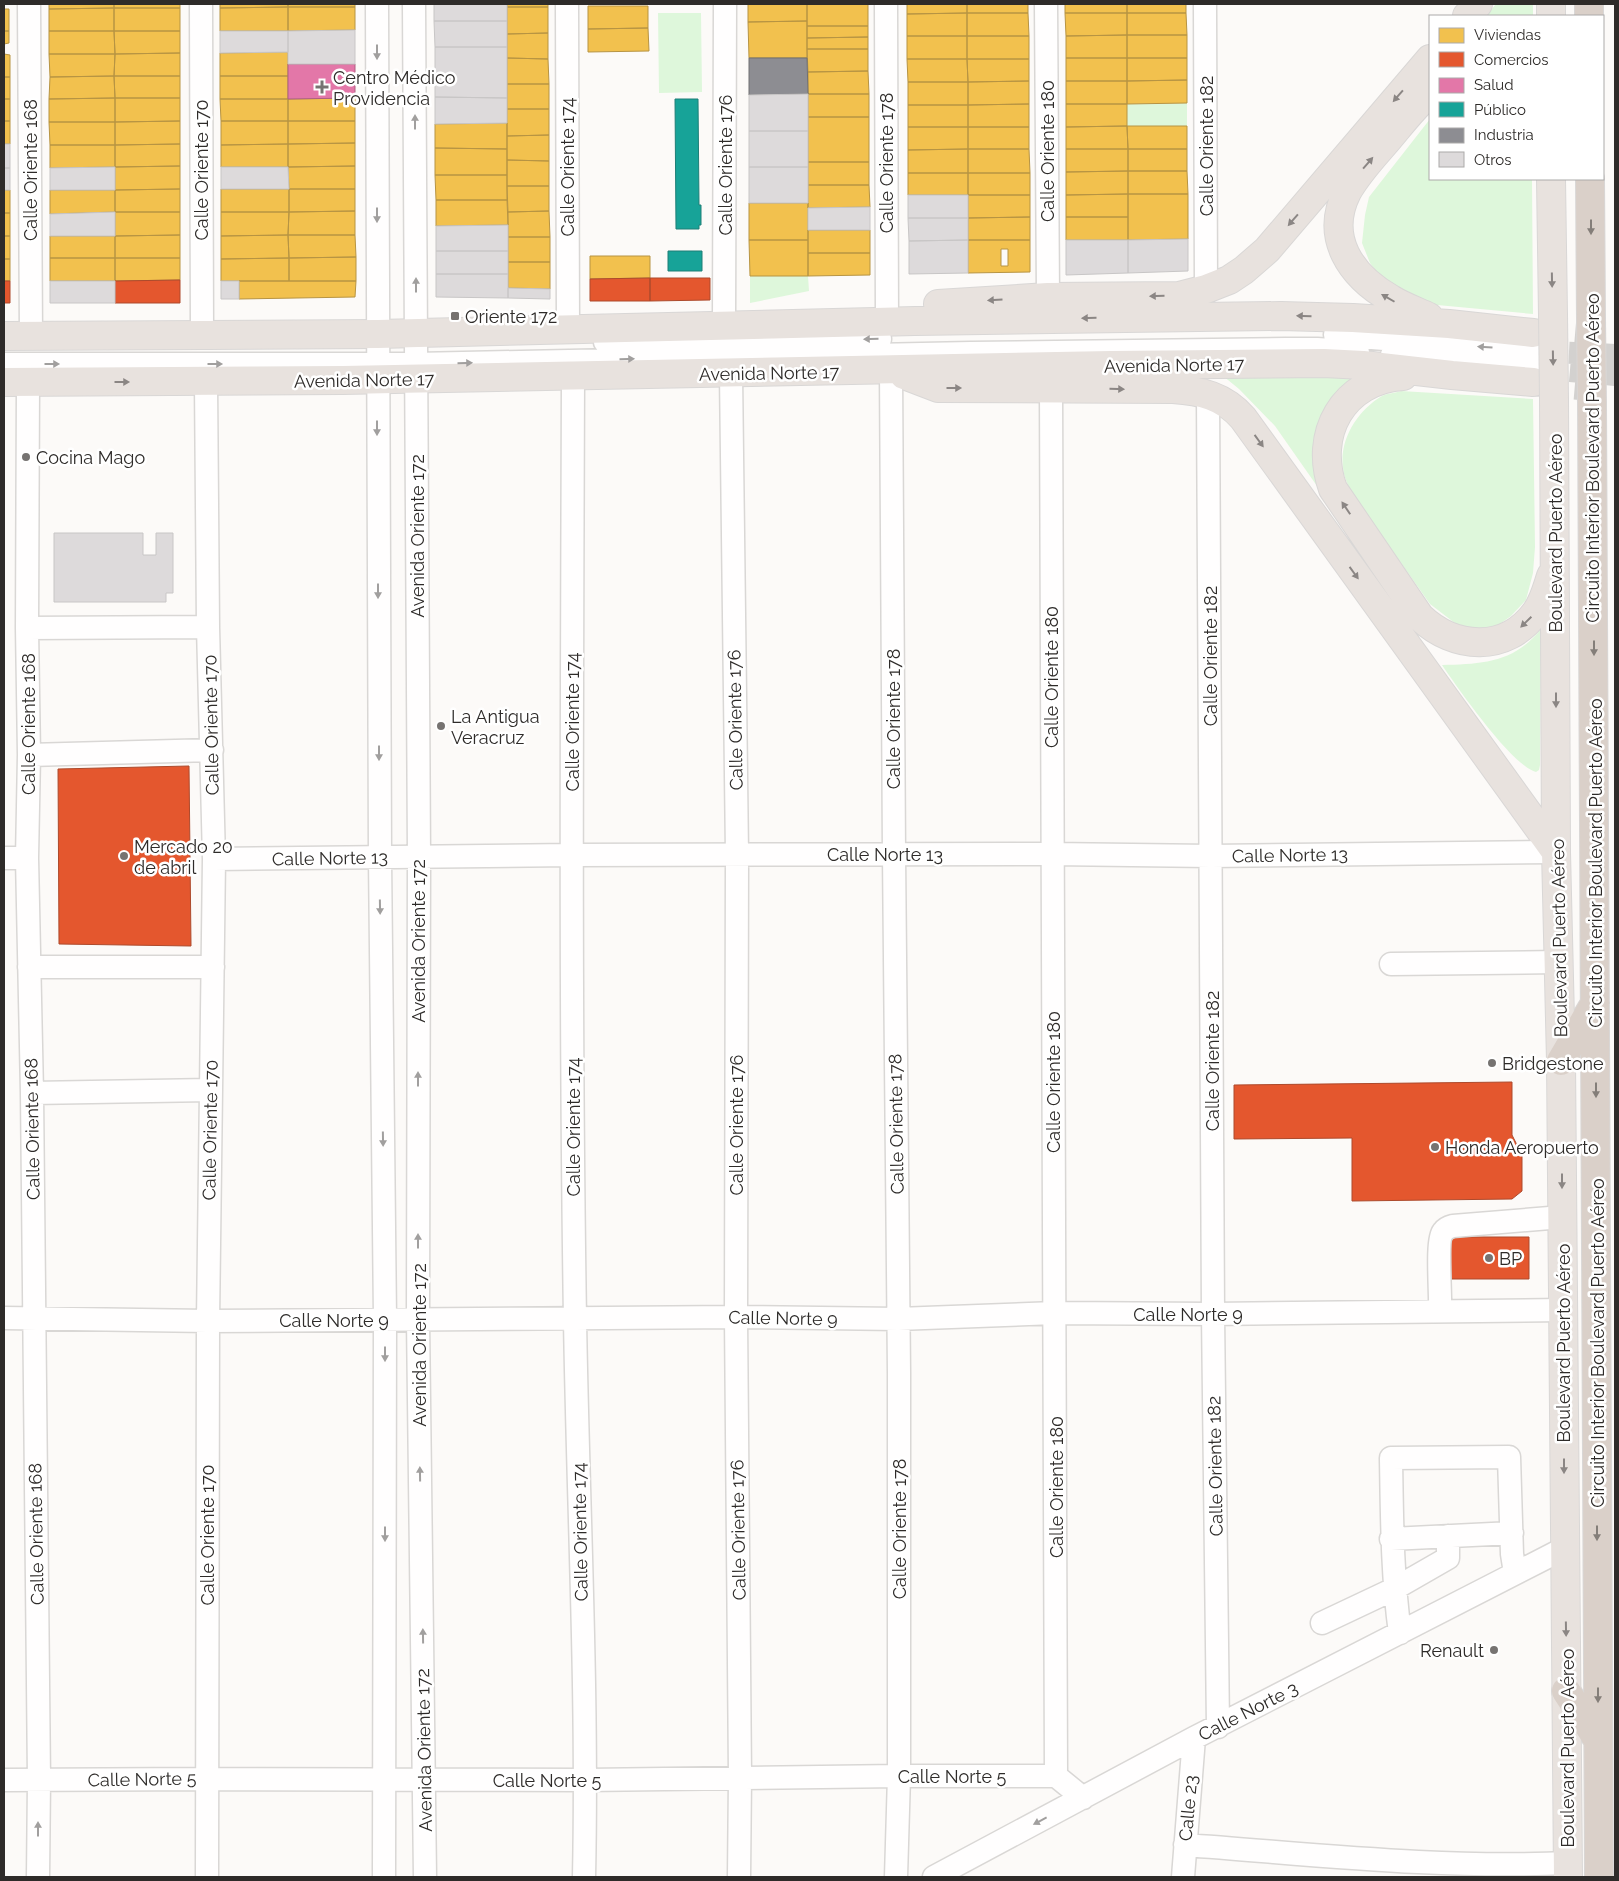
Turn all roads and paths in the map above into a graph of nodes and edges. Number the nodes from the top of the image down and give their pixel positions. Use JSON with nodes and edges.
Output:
{"nodes":[{"id":1,"x":29,"y":4,"type":"edge"},
{"id":2,"x":201,"y":4,"type":"edge"},
{"id":3,"x":376,"y":4,"type":"edge"},
{"id":4,"x":414,"y":4,"type":"edge"},
{"id":5,"x":567,"y":4,"type":"edge"},
{"id":6,"x":725,"y":4,"type":"edge"},
{"id":7,"x":886,"y":4,"type":"edge"},
{"id":8,"x":1046,"y":4,"type":"edge"},
{"id":9,"x":1206,"y":4,"type":"edge"},
{"id":10,"x":1478,"y":4,"type":"edge"},
{"id":11,"x":1468,"y":15,"type":"edge"},
{"id":12,"x":1429,"y":60,"type":"edge"},
{"id":13,"x":1429,"y":94,"type":"edge"},
{"id":14,"x":1551,"y":180,"type":"edge"},
{"id":15,"x":1590,"y":180,"type":"edge"},
{"id":16,"x":1206,"y":289,"type":"junction"},
{"id":17,"x":1048,"y":298,"type":"junction"},
{"id":18,"x":887,"y":322,"type":"junction"},
{"id":19,"x":1449,"y":324,"type":"junction"},
{"id":20,"x":724,"y":326,"type":"junction"},
{"id":21,"x":568,"y":330,"type":"junction"},
{"id":22,"x":202,"y":335,"type":"junction"},
{"id":23,"x":4,"y":336,"type":"edge"},
{"id":24,"x":31,"y":336,"type":"junction"},
{"id":25,"x":4,"y":346,"type":"edge"},
{"id":26,"x":1537,"y":350,"type":"junction"},
{"id":27,"x":416,"y":355,"type":"junction"},
{"id":28,"x":377,"y":356,"type":"junction"},
{"id":29,"x":4,"y":364,"type":"edge"},
{"id":30,"x":891,"y":370,"type":"junction"},
{"id":31,"x":1435,"y":373,"type":"junction"},
{"id":32,"x":731,"y":374,"type":"junction"},
{"id":33,"x":573,"y":376,"type":"junction"},
{"id":34,"x":16,"y":382,"type":"edge"},
{"id":35,"x":206,"y":382,"type":"junction"},
{"id":36,"x":1051,"y":388,"type":"junction"},
{"id":37,"x":1208,"y":395,"type":"junction"},
{"id":38,"x":1555,"y":564,"type":"junction"},
{"id":39,"x":208,"y":627,"type":"junction"},
{"id":40,"x":27,"y":628,"type":"junction"},
{"id":41,"x":212,"y":750,"type":"junction"},
{"id":42,"x":29,"y":755,"type":"junction"},
{"id":43,"x":1556,"y":852,"type":"junction"},
{"id":44,"x":894,"y":854,"type":"junction"},
{"id":45,"x":1052,"y":854,"type":"junction"},
{"id":46,"x":571,"y":855,"type":"junction"},
{"id":47,"x":737,"y":855,"type":"junction"},
{"id":48,"x":1211,"y":856,"type":"junction"},
{"id":49,"x":419,"y":857,"type":"junction"},
{"id":50,"x":4,"y":858,"type":"edge"},
{"id":51,"x":27,"y":858,"type":"junction"},
{"id":52,"x":380,"y":858,"type":"junction"},
{"id":53,"x":214,"y":859,"type":"junction"},
{"id":54,"x":1558,"y":962,"type":"junction"},
{"id":55,"x":1391,"y":964,"type":"dead end"},
{"id":56,"x":29,"y":967,"type":"junction"},
{"id":57,"x":213,"y":967,"type":"junction"},
{"id":58,"x":1595,"y":1003,"type":"junction"},
{"id":59,"x":1561,"y":1060,"type":"junction"},
{"id":60,"x":210,"y":1090,"type":"junction"},
{"id":61,"x":32,"y":1093,"type":"junction"},
{"id":62,"x":1562,"y":1217,"type":"junction"},
{"id":63,"x":1563,"y":1310,"type":"junction"},
{"id":64,"x":1440,"y":1311,"type":"junction"},
{"id":65,"x":1056,"y":1314,"type":"junction"},
{"id":66,"x":1213,"y":1314,"type":"junction"},
{"id":67,"x":736,"y":1317,"type":"junction"},
{"id":68,"x":4,"y":1318,"type":"edge"},
{"id":69,"x":34,"y":1318,"type":"junction"},
{"id":70,"x":385,"y":1319,"type":"junction"},
{"id":71,"x":575,"y":1319,"type":"junction"},
{"id":72,"x":898,"y":1319,"type":"junction"},
{"id":73,"x":418,"y":1320,"type":"junction"},
{"id":74,"x":208,"y":1321,"type":"junction"},
{"id":75,"x":1512,"y":1533,"type":"junction"},
{"id":76,"x":1448,"y":1536,"type":"junction"},
{"id":77,"x":1392,"y":1539,"type":"junction"},
{"id":78,"x":1565,"y":1548,"type":"junction"},
{"id":79,"x":1515,"y":1573,"type":"junction"},
{"id":80,"x":1394,"y":1589,"type":"junction"},
{"id":81,"x":1322,"y":1623,"type":"dead end"},
{"id":82,"x":1400,"y":1633,"type":"junction"},
{"id":83,"x":1566,"y":1691,"type":"junction"},
{"id":84,"x":1218,"y":1727,"type":"junction"},
{"id":85,"x":1194,"y":1738,"type":"junction"},
{"id":86,"x":1598,"y":1740,"type":"junction"},
{"id":87,"x":900,"y":1776,"type":"junction"},
{"id":88,"x":1056,"y":1776,"type":"junction"},
{"id":89,"x":740,"y":1777,"type":"junction"},
{"id":90,"x":206,"y":1778,"type":"junction"},
{"id":91,"x":4,"y":1780,"type":"edge"},
{"id":92,"x":38,"y":1780,"type":"junction"},
{"id":93,"x":384,"y":1780,"type":"junction"},
{"id":94,"x":425,"y":1780,"type":"junction"},
{"id":95,"x":586,"y":1780,"type":"junction"},
{"id":96,"x":1083,"y":1798,"type":"junction"},
{"id":97,"x":1185,"y":1845,"type":"junction"},
{"id":98,"x":1568,"y":1870,"type":"edge"},
{"id":99,"x":38,"y":1877,"type":"edge"},
{"id":100,"x":207,"y":1877,"type":"edge"},
{"id":101,"x":384,"y":1877,"type":"edge"},
{"id":102,"x":425,"y":1877,"type":"edge"},
{"id":103,"x":584,"y":1877,"type":"edge"},
{"id":104,"x":739,"y":1877,"type":"edge"},
{"id":105,"x":896,"y":1877,"type":"edge"},
{"id":106,"x":934,"y":1877,"type":"edge"},
{"id":107,"x":1183,"y":1877,"type":"edge"},
{"id":108,"x":1599,"y":1877,"type":"edge"}],
"edges":[{"from":1,"to":24,"type":"street","name":"Calle Oriente 168"},
{"from":2,"to":22,"type":"street","name":"Calle Oriente 170"},
{"from":3,"to":28,"type":"street","name":"Avenida Oriente 172","one_way":true},
{"from":27,"to":4,"type":"street","name":"Avenida Oriente 172","one_way":true},
{"from":5,"to":21,"type":"street","name":"Calle Oriente 174"},
{"from":6,"to":20,"type":"street","name":"Calle Oriente 176"},
{"from":7,"to":18,"type":"street","name":"Calle Oriente 178"},
{"from":8,"to":17,"type":"street","name":"Calle Oriente 180"},
{"from":9,"to":16,"type":"street","name":"Calle Oriente 182"},
{"from":10,"to":11,"type":"main road"},
{"from":12,"to":16,"type":"main road","one_way":true},
{"from":19,"to":13,"type":"main road","one_way":true},
{"from":14,"to":26,"type":"main road","name":"Boulevard Puerto Aéreo","one_way":true},
{"from":15,"to":58,"type":"highway","name":"Circuito Interior Boulevard Puerto Aéreo","one_way":true,"bridge":true},
{"from":16,"to":17,"type":"main road","one_way":true},
{"from":17,"to":18,"type":"main road","one_way":true},
{"from":19,"to":18,"type":"main road","name":"Avenida Norte 17","one_way":true},
{"from":18,"to":20,"type":"main road","name":"Avenida Norte 17"},
{"from":19,"to":26,"type":"main road","name":"Avenida Norte 17"},
{"from":20,"to":21,"type":"main road","name":"Avenida Norte 17"},
{"from":21,"to":27,"type":"main road","name":"Avenida Norte 17"},
{"from":22,"to":24,"type":"main road","name":"Avenida Norte 17"},
{"from":22,"to":28,"type":"main road","name":"Avenida Norte 17"},
{"from":23,"to":24,"type":"main road","name":"Avenida Norte 17"},
{"from":25,"to":28,"type":"street"},
{"from":26,"to":27,"type":"street"},
{"from":26,"to":31,"type":"main road","name":"Avenida Norte 17"},
{"from":26,"to":38,"type":"main road","name":"Boulevard Puerto Aéreo","one_way":true,"bridge":true},
{"from":27,"to":28,"type":"main road","name":"Avenida Norte 17"},
{"from":27,"to":28,"type":"main road","name":"Avenida Norte 17"},
{"from":27,"to":33,"type":"main road","name":"Avenida Norte 17"},
{"from":27,"to":49,"type":"street","name":"Avenida Oriente 172"},
{"from":29,"to":28,"type":"street","one_way":true},
{"from":28,"to":35,"type":"main road","name":"Avenida Norte 17"},
{"from":28,"to":52,"type":"street","name":"Avenida Oriente 172","one_way":true},
{"from":30,"to":31,"type":"main road","name":"Avenida Norte 17"},
{"from":30,"to":32,"type":"main road","name":"Avenida Norte 17"},
{"from":30,"to":36,"type":"main road","one_way":true},
{"from":30,"to":44,"type":"street","name":"Calle Oriente 178"},
{"from":38,"to":31,"type":"main road","one_way":true},
{"from":32,"to":33,"type":"main road","name":"Avenida Norte 17"},
{"from":32,"to":47,"type":"street","name":"Calle Oriente 176"},
{"from":33,"to":46,"type":"street","name":"Calle Oriente 174"},
{"from":34,"to":35,"type":"main road","name":"Avenida Norte 17","one_way":true},
{"from":34,"to":40,"type":"street","name":"Calle Oriente 168"},
{"from":35,"to":39,"type":"street","name":"Calle Oriente 170"},
{"from":36,"to":37,"type":"main road","one_way":true},
{"from":36,"to":45,"type":"street","name":"Calle Oriente 180"},
{"from":37,"to":43,"type":"main road","one_way":true},
{"from":37,"to":48,"type":"street","name":"Calle Oriente 182"},
{"from":38,"to":43,"type":"main road","name":"Boulevard Puerto Aéreo","one_way":true},
{"from":39,"to":40,"type":"street"},
{"from":39,"to":41,"type":"street","name":"Calle Oriente 170"},
{"from":40,"to":42,"type":"street","name":"Calle Oriente 168"},
{"from":41,"to":42,"type":"street"},
{"from":41,"to":53,"type":"street","name":"Calle Oriente 170"},
{"from":42,"to":51,"type":"street","name":"Calle Oriente 168"},
{"from":43,"to":48,"type":"street","name":"Calle Norte 13"},
{"from":43,"to":54,"type":"main road","name":"Boulevard Puerto Aéreo"},
{"from":44,"to":45,"type":"street","name":"Calle Norte 13"},
{"from":44,"to":47,"type":"street","name":"Calle Norte 13"},
{"from":44,"to":72,"type":"street","name":"Calle Oriente 178"},
{"from":45,"to":48,"type":"street","name":"Calle Norte 13"},
{"from":45,"to":65,"type":"street","name":"Calle Oriente 180"},
{"from":46,"to":47,"type":"street","name":"Calle Norte 13"},
{"from":46,"to":49,"type":"street","name":"Calle Norte 13"},
{"from":46,"to":71,"type":"street","name":"Calle Oriente 174"},
{"from":47,"to":67,"type":"street","name":"Calle Oriente 176"},
{"from":48,"to":66,"type":"street","name":"Calle Oriente 182"},
{"from":49,"to":52,"type":"street","name":"Calle Norte 13"},
{"from":73,"to":49,"type":"street","name":"Avenida Oriente 172","one_way":true},
{"from":50,"to":51,"type":"street"},
{"from":51,"to":56,"type":"street","name":"Calle Oriente 168"},
{"from":52,"to":53,"type":"street","name":"Calle Norte 13"},
{"from":52,"to":70,"type":"street","name":"Avenida Oriente 172","one_way":true},
{"from":53,"to":57,"type":"street","name":"Calle Oriente 170"},
{"from":54,"to":55,"type":"street"},
{"from":54,"to":59,"type":"main road","name":"Boulevard Puerto Aéreo"},
{"from":56,"to":57,"type":"street"},
{"from":56,"to":61,"type":"street","name":"Calle Oriente 168"},
{"from":57,"to":60,"type":"street","name":"Calle Oriente 170"},
{"from":58,"to":59,"type":"highway"},
{"from":58,"to":86,"type":"highway","name":"Circuito Interior Boulevard Puerto Aéreo","one_way":true},
{"from":59,"to":62,"type":"main road","name":"Boulevard Puerto Aéreo","one_way":true},
{"from":60,"to":61,"type":"street"},
{"from":60,"to":74,"type":"street","name":"Calle Oriente 170"},
{"from":61,"to":69,"type":"street","name":"Calle Oriente 168"},
{"from":62,"to":63,"type":"main road","name":"Boulevard Puerto Aéreo"},
{"from":62,"to":64,"type":"street"},
{"from":63,"to":64,"type":"street","name":"Calle Norte 9"},
{"from":63,"to":78,"type":"main road","name":"Boulevard Puerto Aéreo","one_way":true},
{"from":64,"to":66,"type":"street","name":"Calle Norte 9"},
{"from":65,"to":66,"type":"street","name":"Calle Norte 9"},
{"from":65,"to":72,"type":"street","name":"Calle Norte 9"},
{"from":65,"to":88,"type":"street","name":"Calle Oriente 180"},
{"from":66,"to":84,"type":"street","name":"Calle Oriente 182"},
{"from":67,"to":71,"type":"street","name":"Calle Norte 9"},
{"from":67,"to":72,"type":"street","name":"Calle Norte 9"},
{"from":67,"to":89,"type":"street","name":"Calle Oriente 176"},
{"from":68,"to":69,"type":"street","name":"Calle Norte 9"},
{"from":69,"to":74,"type":"street","name":"Calle Norte 9"},
{"from":69,"to":92,"type":"street","name":"Calle Oriente 168"},
{"from":70,"to":73,"type":"street","name":"Calle Norte 9"},
{"from":70,"to":74,"type":"street","name":"Calle Norte 9"},
{"from":70,"to":93,"type":"street","name":"Avenida Oriente 172","one_way":true},
{"from":71,"to":73,"type":"street","name":"Calle Norte 9"},
{"from":71,"to":95,"type":"street","name":"Calle Oriente 174"},
{"from":72,"to":87,"type":"street","name":"Calle Oriente 178"},
{"from":94,"to":73,"type":"street","name":"Avenida Oriente 172","one_way":true},
{"from":74,"to":90,"type":"street","name":"Calle Oriente 170"},
{"from":75,"to":76,"type":"street"},
{"from":75,"to":77,"type":"street"},
{"from":75,"to":79,"type":"street"},
{"from":76,"to":77,"type":"street"},
{"from":76,"to":80,"type":"street"},
{"from":77,"to":80,"type":"street"},
{"from":78,"to":79,"type":"street","name":"Calle Norte 3"},
{"from":78,"to":83,"type":"main road","name":"Boulevard Puerto Aéreo","one_way":true},
{"from":79,"to":82,"type":"street","name":"Calle Norte 3"},
{"from":80,"to":81,"type":"street"},
{"from":80,"to":82,"type":"street"},
{"from":82,"to":84,"type":"street","name":"Calle Norte 3"},
{"from":83,"to":86,"type":"highway"},
{"from":83,"to":98,"type":"main road","name":"Boulevard Puerto Aéreo"},
{"from":84,"to":85,"type":"street","name":"Calle Norte 3"},
{"from":85,"to":96,"type":"street","name":"Calle Norte 3"},
{"from":85,"to":97,"type":"street","name":"Calle 23"},
{"from":86,"to":108,"type":"highway","name":"Circuito Interior Boulevard Puerto Aéreo"},
{"from":87,"to":88,"type":"street","name":"Calle Norte 5"},
{"from":87,"to":89,"type":"street","name":"Calle Norte 5"},
{"from":87,"to":105,"type":"street","name":"Calle Oriente 178"},
{"from":88,"to":96,"type":"street"},
{"from":89,"to":95,"type":"street","name":"Calle Norte 5"},
{"from":89,"to":104,"type":"street","name":"Calle Oriente 176"},
{"from":90,"to":92,"type":"street","name":"Calle Norte 5"},
{"from":90,"to":93,"type":"street","name":"Calle Norte 5"},
{"from":90,"to":100,"type":"street","name":"Calle Oriente 170"},
{"from":91,"to":92,"type":"street","name":"Calle Norte 5"},
{"from":99,"to":92,"type":"street","name":"Calle Oriente 168","one_way":true},
{"from":93,"to":94,"type":"street","name":"Calle Norte 5"},
{"from":93,"to":101,"type":"street","name":"Avenida Oriente 172"},
{"from":94,"to":95,"type":"street","name":"Calle Norte 5"},
{"from":94,"to":102,"type":"street","name":"Avenida Oriente 172"},
{"from":95,"to":103,"type":"street","name":"Calle Oriente 174"},
{"from":96,"to":106,"type":"street","name":"Calle Norte 3","one_way":true},
{"from":97,"to":98,"type":"street"},
{"from":97,"to":107,"type":"street","name":"Calle 23"}]}
